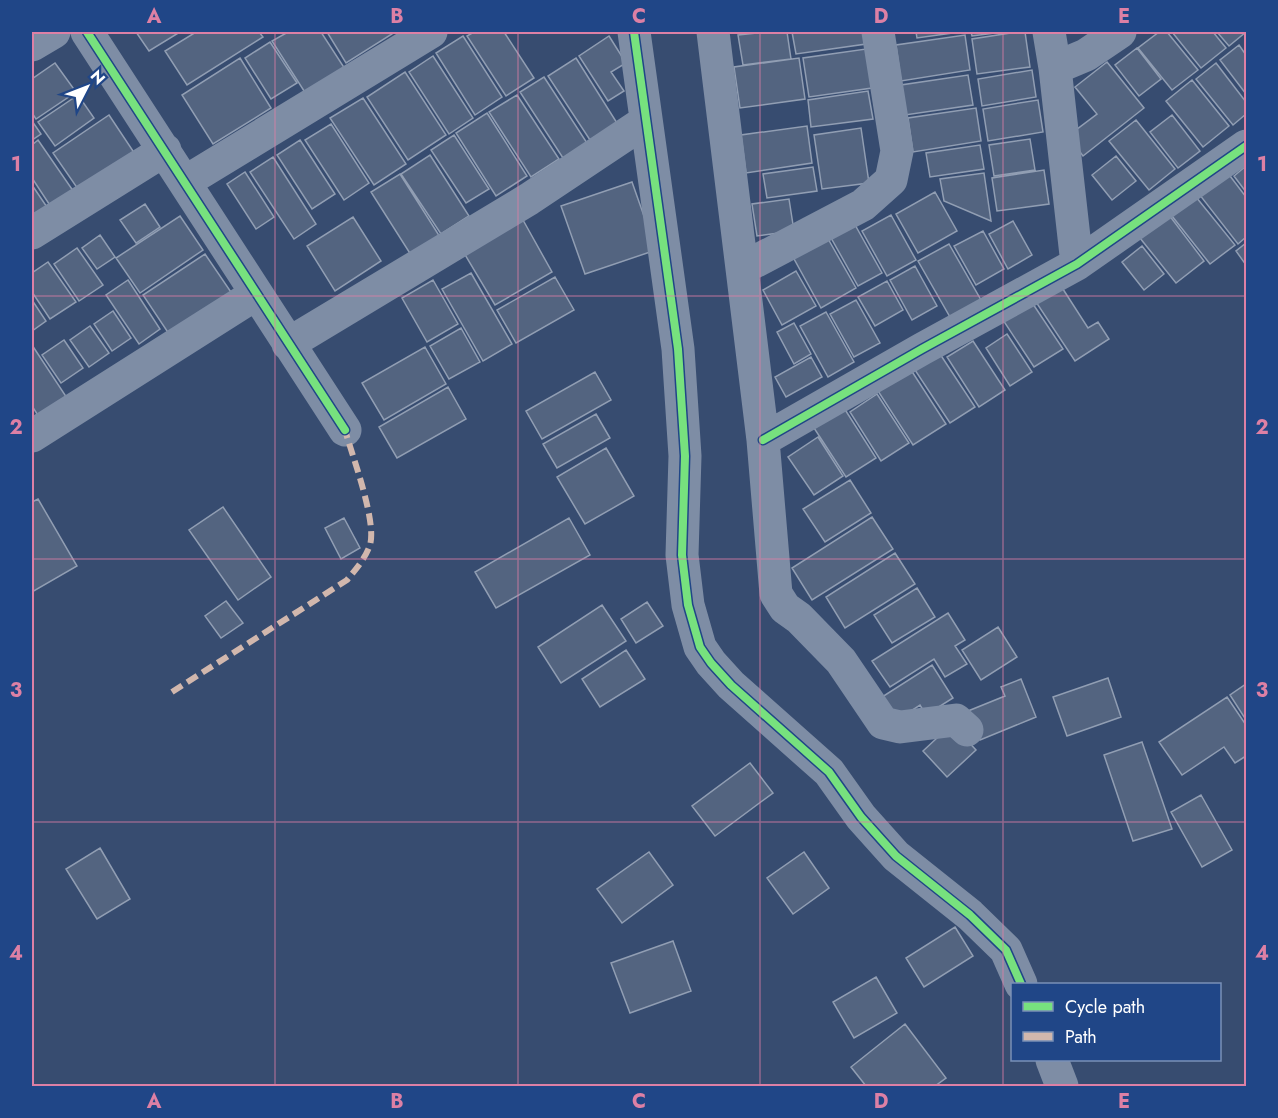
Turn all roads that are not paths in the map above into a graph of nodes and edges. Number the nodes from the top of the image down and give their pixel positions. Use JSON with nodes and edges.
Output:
{"nodes":[{"id":1,"x":54,"y":32,"type":"edge"},
{"id":2,"x":87,"y":32,"type":"edge"},
{"id":3,"x":634,"y":32,"type":"edge"},
{"id":4,"x":713,"y":32,"type":"edge"},
{"id":5,"x":879,"y":32,"type":"edge"},
{"id":6,"x":1049,"y":32,"type":"edge"},
{"id":7,"x":1120,"y":32,"type":"edge"},
{"id":8,"x":421,"y":34,"type":"edge"},
{"id":9,"x":32,"y":45,"type":"edge"},
{"id":10,"x":1055,"y":68,"type":"junction"},
{"id":11,"x":646,"y":122,"type":"junction"},
{"id":12,"x":1246,"y":146,"type":"edge"},
{"id":13,"x":165,"y":150,"type":"junction"},
{"id":14,"x":185,"y":182,"type":"junction"},
{"id":15,"x":32,"y":232,"type":"edge"},
{"id":16,"x":1077,"y":264,"type":"junction"},
{"id":17,"x":743,"y":268,"type":"junction"},
{"id":18,"x":256,"y":294,"type":"junction"},
{"id":19,"x":288,"y":344,"type":"junction"},
{"id":20,"x":345,"y":430,"type":"dead end"},
{"id":21,"x":32,"y":436,"type":"edge"},
{"id":22,"x":763,"y":440,"type":"junction"},
{"id":23,"x":967,"y":730,"type":"dead end"},
{"id":24,"x":1021,"y":983,"type":"edge"},
{"id":25,"x":1053,"y":1061,"type":"edge"},
{"id":26,"x":1062,"y":1086,"type":"edge"}],
"edges":[{"from":1,"to":9,"type":"street"},
{"from":2,"to":13,"type":"street"},
{"from":3,"to":11,"type":"street"},
{"from":4,"to":17,"type":"street"},
{"from":5,"to":17,"type":"street"},
{"from":6,"to":10,"type":"street"},
{"from":7,"to":10,"type":"street"},
{"from":8,"to":14,"type":"street"},
{"from":10,"to":16,"type":"street"},
{"from":11,"to":19,"type":"street"},
{"from":11,"to":24,"type":"street"},
{"from":12,"to":16,"type":"street"},
{"from":13,"to":14,"type":"street"},
{"from":13,"to":15,"type":"street"},
{"from":14,"to":18,"type":"street"},
{"from":16,"to":22,"type":"street"},
{"from":17,"to":22,"type":"street"},
{"from":18,"to":19,"type":"street"},
{"from":18,"to":21,"type":"street"},
{"from":19,"to":20,"type":"street"},
{"from":22,"to":23,"type":"street"},
{"from":25,"to":26,"type":"street"}]}
